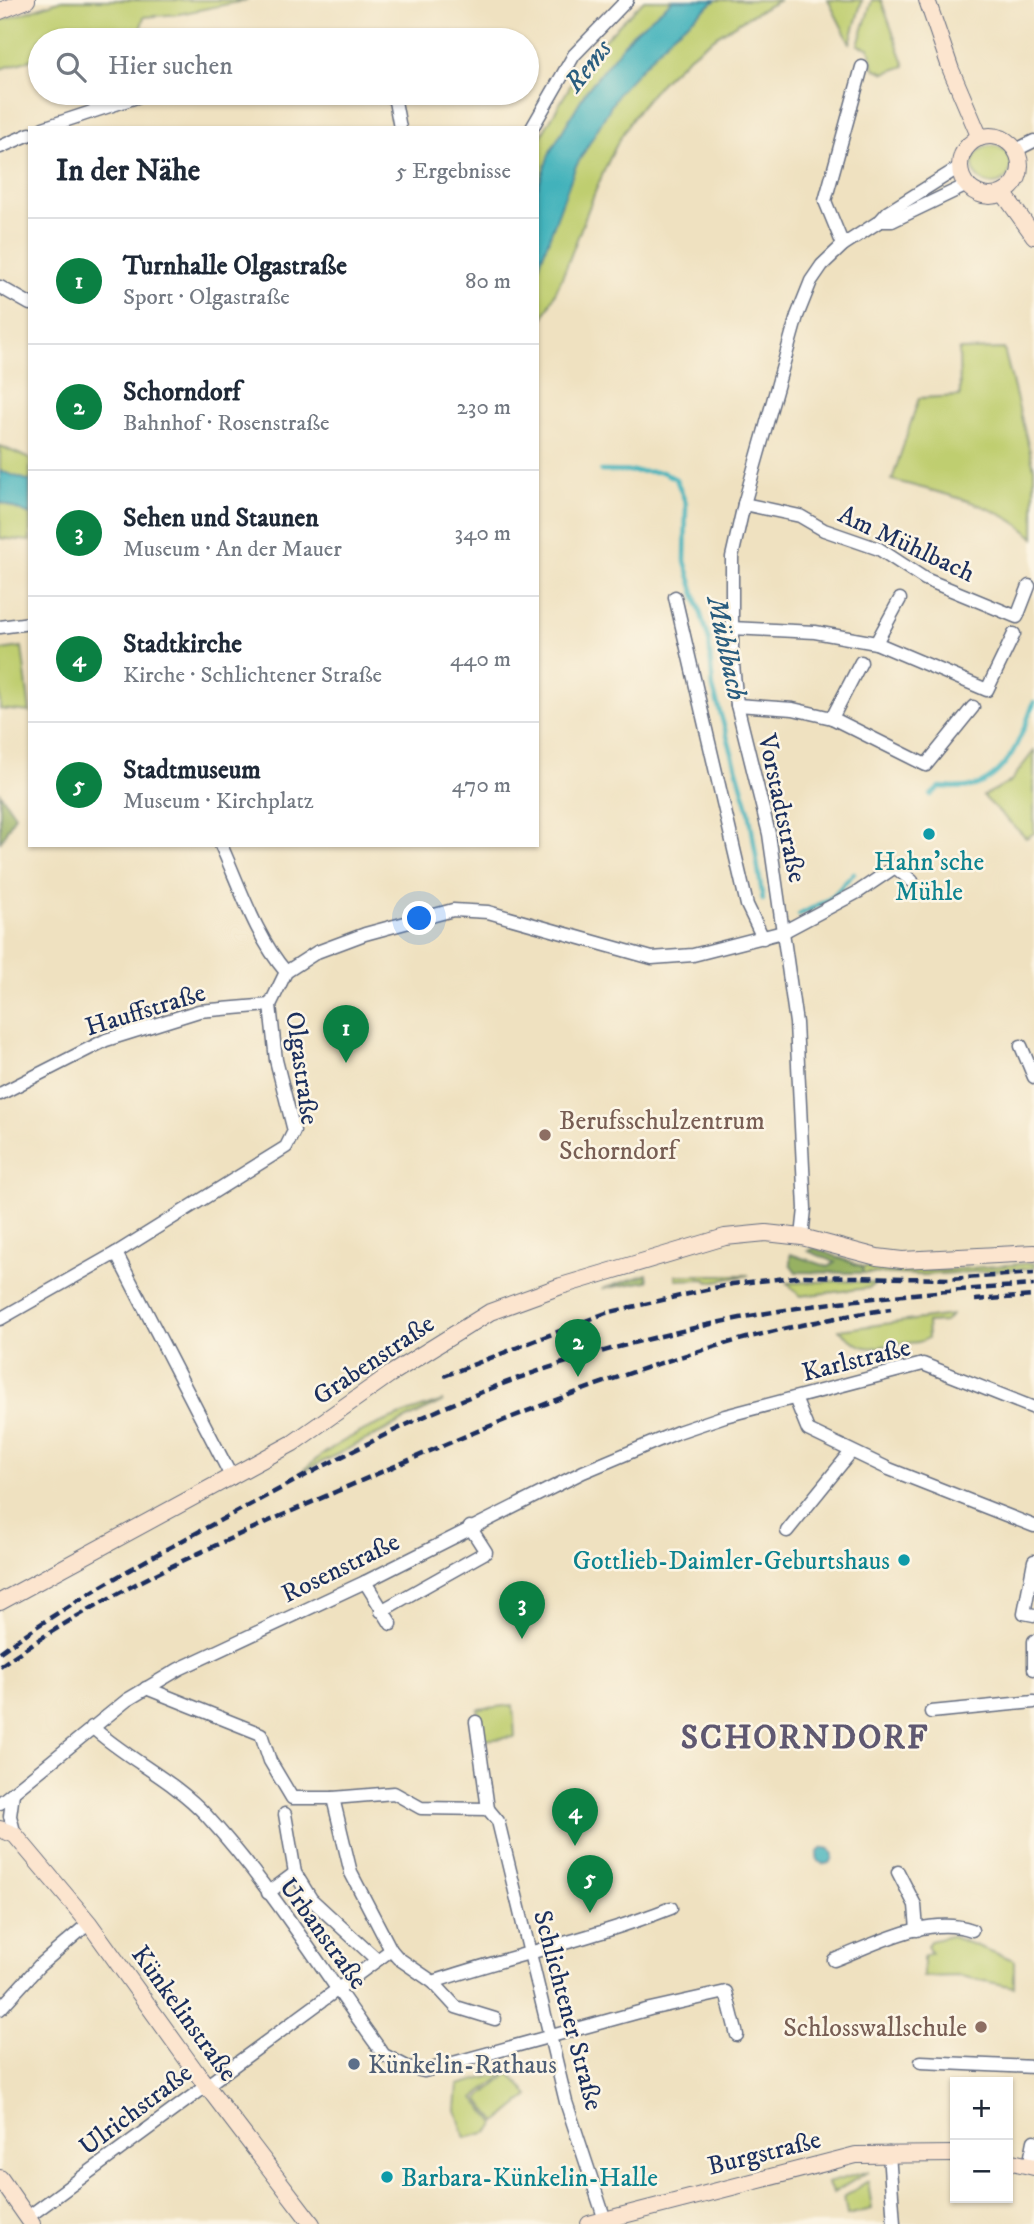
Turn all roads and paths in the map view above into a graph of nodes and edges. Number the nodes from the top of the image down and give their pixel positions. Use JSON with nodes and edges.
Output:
{"nodes":[{"id":1,"x":27,"y":0,"type":"edge"},
{"id":2,"x":628,"y":0,"type":"edge"},
{"id":3,"x":927,"y":0,"type":"edge"},
{"id":4,"x":0,"y":11,"type":"edge"},
{"id":5,"x":862,"y":67,"type":"dead end"},
{"id":6,"x":113,"y":105,"type":"edge"},
{"id":7,"x":396,"y":105,"type":"edge"},
{"id":8,"x":49,"y":126,"type":"edge"},
{"id":9,"x":400,"y":126,"type":"edge"},
{"id":10,"x":533,"y":126,"type":"edge"},
{"id":11,"x":28,"y":135,"type":"edge"},
{"id":12,"x":980,"y":138,"type":"junction"},
{"id":13,"x":1034,"y":141,"type":"edge"},
{"id":14,"x":0,"y":147,"type":"edge"},
{"id":15,"x":1016,"y":150,"type":"junction"},
{"id":16,"x":961,"y":166,"type":"junction"},
{"id":17,"x":967,"y":185,"type":"junction"},
{"id":18,"x":1004,"y":194,"type":"junction"},
{"id":19,"x":880,"y":221,"type":"junction"},
{"id":20,"x":1034,"y":236,"type":"edge"},
{"id":21,"x":843,"y":245,"type":"junction"},
{"id":22,"x":0,"y":287,"type":"edge"},
{"id":23,"x":28,"y":303,"type":"edge"},
{"id":24,"x":744,"y":504,"type":"junction"},
{"id":25,"x":1030,"y":586,"type":"dead end"},
{"id":26,"x":675,"y":597,"type":"dead end"},
{"id":27,"x":900,"y":599,"type":"dead end"},
{"id":28,"x":28,"y":622,"type":"edge"},
{"id":29,"x":0,"y":627,"type":"edge"},
{"id":30,"x":731,"y":628,"type":"junction"},
{"id":31,"x":1014,"y":634,"type":"dead end"},
{"id":32,"x":876,"y":643,"type":"junction"},
{"id":33,"x":860,"y":662,"type":"dead end"},
{"id":34,"x":737,"y":705,"type":"junction"},
{"id":35,"x":973,"y":707,"type":"dead end"},
{"id":36,"x":832,"y":718,"type":"junction"},
{"id":37,"x":222,"y":847,"type":"edge"},
{"id":38,"x":912,"y":881,"type":"dead end"},
{"id":39,"x":783,"y":932,"type":"junction"},
{"id":40,"x":763,"y":938,"type":"junction"},
{"id":41,"x":286,"y":972,"type":"junction"},
{"id":42,"x":270,"y":1005,"type":"junction"},
{"id":43,"x":1021,"y":1046,"type":"dead end"},
{"id":44,"x":1034,"y":1077,"type":"edge"},
{"id":45,"x":0,"y":1094,"type":"edge"},
{"id":46,"x":802,"y":1237,"type":"junction"},
{"id":47,"x":116,"y":1253,"type":"junction"},
{"id":48,"x":1034,"y":1253,"type":"edge"},
{"id":49,"x":0,"y":1319,"type":"edge"},
{"id":50,"x":795,"y":1398,"type":"junction"},
{"id":51,"x":1034,"y":1408,"type":"edge"},
{"id":52,"x":725,"y":1416,"type":"joint"},
{"id":53,"x":851,"y":1452,"type":"junction"},
{"id":54,"x":232,"y":1478,"type":"junction"},
{"id":55,"x":1034,"y":1526,"type":"edge"},
{"id":56,"x":470,"y":1527,"type":"junction"},
{"id":57,"x":787,"y":1531,"type":"dead end"},
{"id":58,"x":1034,"y":1561,"type":"edge"},
{"id":59,"x":365,"y":1582,"type":"junction"},
{"id":60,"x":0,"y":1602,"type":"edge"},
{"id":61,"x":381,"y":1611,"type":"junction"},
{"id":62,"x":1029,"y":1614,"type":"edge"},
{"id":63,"x":391,"y":1624,"type":"dead end"},
{"id":64,"x":1034,"y":1642,"type":"edge"},
{"id":65,"x":1034,"y":1669,"type":"edge"},
{"id":66,"x":146,"y":1688,"type":"junction"},
{"id":67,"x":1034,"y":1702,"type":"edge"},
{"id":68,"x":931,"y":1712,"type":"dead end"},
{"id":69,"x":476,"y":1722,"type":"dead end"},
{"id":70,"x":92,"y":1727,"type":"junction"},
{"id":71,"x":13,"y":1793,"type":"junction"},
{"id":72,"x":333,"y":1798,"type":"junction"},
{"id":73,"x":0,"y":1803,"type":"edge"},
{"id":74,"x":488,"y":1809,"type":"junction"},
{"id":75,"x":285,"y":1814,"type":"dead end"},
{"id":76,"x":8,"y":1832,"type":"edge"},
{"id":77,"x":898,"y":1872,"type":"dead end"},
{"id":78,"x":295,"y":1873,"type":"junction"},
{"id":79,"x":268,"y":1893,"type":"junction"},
{"id":80,"x":671,"y":1908,"type":"dead end"},
{"id":81,"x":89,"y":1923,"type":"junction"},
{"id":82,"x":917,"y":1930,"type":"junction"},
{"id":83,"x":972,"y":1930,"type":"dead end"},
{"id":84,"x":391,"y":1950,"type":"junction"},
{"id":85,"x":529,"y":1951,"type":"junction"},
{"id":86,"x":377,"y":1960,"type":"junction"},
{"id":87,"x":834,"y":1960,"type":"dead end"},
{"id":88,"x":433,"y":1982,"type":"junction"},
{"id":89,"x":336,"y":1989,"type":"junction"},
{"id":90,"x":0,"y":2010,"type":"edge"},
{"id":91,"x":495,"y":2019,"type":"dead end"},
{"id":92,"x":737,"y":2035,"type":"dead end"},
{"id":93,"x":550,"y":2036,"type":"junction"},
{"id":94,"x":921,"y":2062,"type":"dead end"},
{"id":95,"x":1034,"y":2067,"type":"edge"},
{"id":96,"x":206,"y":2084,"type":"junction"},
{"id":97,"x":1034,"y":2141,"type":"edge"},
{"id":98,"x":889,"y":2153,"type":"junction"},
{"id":99,"x":950,"y":2154,"type":"edge"},
{"id":100,"x":1013,"y":2162,"type":"edge"},
{"id":101,"x":1031,"y":2166,"type":"edge"},
{"id":102,"x":0,"y":2178,"type":"edge"},
{"id":103,"x":30,"y":2220,"type":"edge"},
{"id":104,"x":600,"y":2223,"type":"edge"},
{"id":105,"x":312,"y":2224,"type":"edge"},
{"id":106,"x":894,"y":2224,"type":"edge"}],
"edges":[{"from":1,"to":4,"type":"main road"},
{"from":2,"to":10,"type":"street"},
{"from":3,"to":12,"type":"main road"},
{"from":5,"to":21,"type":"street"},
{"from":6,"to":8,"type":"street"},
{"from":7,"to":9,"type":"street"},
{"from":11,"to":14,"type":"street"},
{"from":12,"to":15,"type":"main road"},
{"from":12,"to":16,"type":"main road"},
{"from":13,"to":15,"type":"street"},
{"from":15,"to":18,"type":"main road"},
{"from":16,"to":17,"type":"main road"},
{"from":16,"to":19,"type":"street","name":"Vorstadtstraße"},
{"from":17,"to":18,"type":"main road"},
{"from":17,"to":19,"type":"street","name":"Vorstadtstraße"},
{"from":18,"to":20,"type":"main road"},
{"from":19,"to":21,"type":"street","name":"Vorstadtstraße"},
{"from":21,"to":24,"type":"street","name":"Vorstadtstraße"},
{"from":22,"to":23,"type":"street"},
{"from":24,"to":25,"type":"street","name":"Am Mühlbach"},
{"from":24,"to":30,"type":"street","name":"Vorstadtstraße"},
{"from":26,"to":40,"type":"street"},
{"from":27,"to":32,"type":"street","name":"Am Mühlbach"},
{"from":28,"to":29,"type":"street"},
{"from":30,"to":32,"type":"street"},
{"from":30,"to":34,"type":"street","name":"Vorstadtstraße"},
{"from":31,"to":32,"type":"street"},
{"from":33,"to":36,"type":"street"},
{"from":34,"to":36,"type":"street"},
{"from":34,"to":39,"type":"street","name":"Vorstadtstraße"},
{"from":35,"to":36,"type":"street"},
{"from":37,"to":41,"type":"street"},
{"from":38,"to":39,"type":"street"},
{"from":39,"to":40,"type":"street"},
{"from":39,"to":46,"type":"street","name":"Vorstadtstraße"},
{"from":40,"to":41,"type":"street"},
{"from":41,"to":42,"type":"street","name":"Olgastraße"},
{"from":42,"to":45,"type":"street","name":"Hauffstraße"},
{"from":42,"to":47,"type":"street","name":"Olgastraße"},
{"from":43,"to":44,"type":"street"},
{"from":46,"to":48,"type":"main road","name":"Grabenstraße"},
{"from":46,"to":54,"type":"main road","name":"Grabenstraße"},
{"from":47,"to":49,"type":"street","name":"Olgastraße"},
{"from":47,"to":54,"type":"street"},
{"from":50,"to":51,"type":"street","name":"Karlstraße"},
{"from":50,"to":52,"type":"street","name":"Karlstraße"},
{"from":50,"to":53,"type":"street"},
{"from":52,"to":56,"type":"street","name":"Rosenstraße"},
{"from":53,"to":55,"type":"street"},
{"from":53,"to":57,"type":"street"},
{"from":54,"to":60,"type":"main road","name":"Grabenstraße"},
{"from":56,"to":59,"type":"street","name":"Rosenstraße"},
{"from":56,"to":61,"type":"street"},
{"from":58,"to":62,"type":"street"},
{"from":59,"to":61,"type":"street"},
{"from":59,"to":66,"type":"street","name":"Rosenstraße"},
{"from":61,"to":63,"type":"street"},
{"from":64,"to":65,"type":"street"},
{"from":66,"to":70,"type":"street","name":"Rosenstraße"},
{"from":66,"to":72,"type":"street"},
{"from":67,"to":68,"type":"street"},
{"from":69,"to":74,"type":"street","name":"Schlichtener Straße"},
{"from":70,"to":71,"type":"street","name":"Rosenstraße"},
{"from":70,"to":79,"type":"street","name":"Urbanstraße"},
{"from":71,"to":73,"type":"street","name":"Rosenstraße"},
{"from":71,"to":76,"type":"street","name":"Künkelinstraße"},
{"from":72,"to":74,"type":"street"},
{"from":72,"to":84,"type":"street"},
{"from":74,"to":85,"type":"street","name":"Schlichtener Straße"},
{"from":75,"to":78,"type":"street"},
{"from":76,"to":81,"type":"main road","name":"Künkelinstraße"},
{"from":77,"to":82,"type":"street"},
{"from":78,"to":79,"type":"street"},
{"from":78,"to":86,"type":"street"},
{"from":79,"to":89,"type":"street","name":"Urbanstraße"},
{"from":80,"to":85,"type":"street"},
{"from":81,"to":90,"type":"street"},
{"from":81,"to":96,"type":"main road","name":"Künkelinstraße"},
{"from":82,"to":83,"type":"street"},
{"from":82,"to":87,"type":"street"},
{"from":84,"to":86,"type":"street","name":"Ulrichstraße"},
{"from":84,"to":88,"type":"street"},
{"from":85,"to":88,"type":"street"},
{"from":85,"to":93,"type":"street","name":"Schlichtener Straße"},
{"from":86,"to":89,"type":"street","name":"Ulrichstraße"},
{"from":88,"to":91,"type":"street"},
{"from":89,"to":93,"type":"street","name":"Urbanstraße"},
{"from":89,"to":96,"type":"street","name":"Ulrichstraße"},
{"from":92,"to":93,"type":"street","name":"Urbanstraße"},
{"from":93,"to":104,"type":"street","name":"Schlichtener Straße"},
{"from":94,"to":95,"type":"street"},
{"from":96,"to":103,"type":"street","name":"Ulrichstraße"},
{"from":96,"to":105,"type":"main road","name":"Künkelinstraße"},
{"from":97,"to":101,"type":"street"},
{"from":98,"to":99,"type":"main road","name":"Burgstraße"},
{"from":98,"to":104,"type":"main road","name":"Burgstraße"},
{"from":98,"to":106,"type":"street"},
{"from":100,"to":101,"type":"main road"},
{"from":102,"to":103,"type":"main road"}]}
